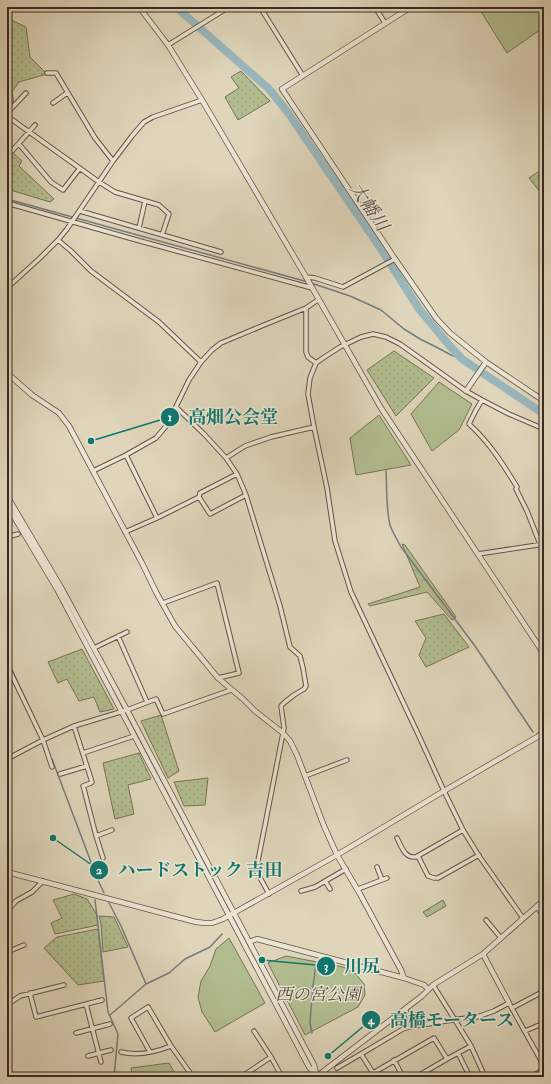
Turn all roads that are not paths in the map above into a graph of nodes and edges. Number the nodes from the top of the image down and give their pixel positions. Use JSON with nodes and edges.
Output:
{"nodes":[{"id":1,"x":139,"y":7,"type":"edge"},
{"id":2,"x":229,"y":7,"type":"edge"},
{"id":3,"x":260,"y":7,"type":"edge"},
{"id":4,"x":375,"y":7,"type":"edge"},
{"id":5,"x":411,"y":7,"type":"edge"},
{"id":6,"x":385,"y":23,"type":"junction"},
{"id":7,"x":168,"y":45,"type":"junction"},
{"id":8,"x":47,"y":73,"type":"dead end"},
{"id":9,"x":303,"y":76,"type":"junction"},
{"id":10,"x":26,"y":93,"type":"dead end"},
{"id":11,"x":67,"y":93,"type":"junction"},
{"id":12,"x":202,"y":100,"type":"junction"},
{"id":13,"x":53,"y":103,"type":"dead end"},
{"id":14,"x":7,"y":116,"type":"edge"},
{"id":15,"x":35,"y":125,"type":"dead end"},
{"id":16,"x":30,"y":132,"type":"junction"},
{"id":17,"x":19,"y":144,"type":"junction"},
{"id":18,"x":12,"y":151,"type":"dead end"},
{"id":19,"x":113,"y":161,"type":"junction"},
{"id":20,"x":80,"y":168,"type":"junction"},
{"id":21,"x":100,"y":182,"type":"junction"},
{"id":22,"x":145,"y":201,"type":"junction"},
{"id":23,"x":7,"y":203,"type":"edge"},
{"id":24,"x":79,"y":213,"type":"junction"},
{"id":25,"x":72,"y":221,"type":"junction"},
{"id":26,"x":139,"y":228,"type":"junction"},
{"id":27,"x":162,"y":235,"type":"junction"},
{"id":28,"x":58,"y":240,"type":"junction"},
{"id":29,"x":221,"y":252,"type":"dead end"},
{"id":30,"x":395,"y":259,"type":"junction"},
{"id":31,"x":307,"y":278,"type":"junction"},
{"id":32,"x":311,"y":287,"type":"junction"},
{"id":33,"x":7,"y":288,"type":"edge"},
{"id":34,"x":318,"y":300,"type":"junction"},
{"id":35,"x":306,"y":308,"type":"junction"},
{"id":36,"x":344,"y":345,"type":"junction"},
{"id":37,"x":201,"y":362,"type":"junction"},
{"id":38,"x":486,"y":362,"type":"junction"},
{"id":39,"x":316,"y":363,"type":"junction"},
{"id":40,"x":7,"y":373,"type":"edge"},
{"id":41,"x":466,"y":391,"type":"junction"},
{"id":42,"x":482,"y":400,"type":"junction"},
{"id":43,"x":544,"y":401,"type":"edge"},
{"id":44,"x":176,"y":407,"type":"junction"},
{"id":45,"x":314,"y":427,"type":"junction"},
{"id":46,"x":544,"y":429,"type":"edge"},
{"id":47,"x":126,"y":455,"type":"junction"},
{"id":48,"x":226,"y":458,"type":"junction"},
{"id":49,"x":93,"y":471,"type":"junction"},
{"id":50,"x":237,"y":474,"type":"junction"},
{"id":51,"x":246,"y":495,"type":"junction"},
{"id":52,"x":7,"y":496,"type":"edge"},
{"id":53,"x":199,"y":497,"type":"junction"},
{"id":54,"x":7,"y":505,"type":"edge"},
{"id":55,"x":157,"y":518,"type":"junction"},
{"id":56,"x":125,"y":532,"type":"junction"},
{"id":57,"x":18,"y":534,"type":"dead end"},
{"id":58,"x":7,"y":537,"type":"edge"},
{"id":59,"x":542,"y":544,"type":"edge"},
{"id":60,"x":478,"y":554,"type":"junction"},
{"id":61,"x":163,"y":603,"type":"junction"},
{"id":62,"x":127,"y":632,"type":"dead end"},
{"id":63,"x":118,"y":636,"type":"junction"},
{"id":64,"x":94,"y":648,"type":"junction"},
{"id":65,"x":544,"y":654,"type":"edge"},
{"id":66,"x":7,"y":665,"type":"edge"},
{"id":67,"x":218,"y":678,"type":"junction"},
{"id":68,"x":231,"y":690,"type":"junction"},
{"id":69,"x":147,"y":702,"type":"junction"},
{"id":70,"x":127,"y":710,"type":"junction"},
{"id":71,"x":121,"y":712,"type":"junction"},
{"id":72,"x":74,"y":726,"type":"junction"},
{"id":73,"x":284,"y":733,"type":"junction"},
{"id":74,"x":542,"y":734,"type":"edge"},
{"id":75,"x":134,"y":736,"type":"junction"},
{"id":76,"x":43,"y":740,"type":"junction"},
{"id":77,"x":544,"y":742,"type":"edge"},
{"id":78,"x":83,"y":753,"type":"junction"},
{"id":79,"x":7,"y":759,"type":"edge"},
{"id":80,"x":347,"y":760,"type":"dead end"},
{"id":81,"x":87,"y":766,"type":"junction"},
{"id":82,"x":52,"y":767,"type":"dead end"},
{"id":83,"x":60,"y":774,"type":"dead end"},
{"id":84,"x":305,"y":776,"type":"junction"},
{"id":85,"x":444,"y":791,"type":"junction"},
{"id":86,"x":112,"y":830,"type":"dead end"},
{"id":87,"x":463,"y":830,"type":"junction"},
{"id":88,"x":96,"y":836,"type":"junction"},
{"id":89,"x":397,"y":838,"type":"dead end"},
{"id":90,"x":337,"y":855,"type":"junction"},
{"id":91,"x":478,"y":855,"type":"junction"},
{"id":92,"x":418,"y":856,"type":"junction"},
{"id":93,"x":103,"y":858,"type":"dead end"},
{"id":94,"x":377,"y":867,"type":"dead end"},
{"id":95,"x":346,"y":869,"type":"junction"},
{"id":96,"x":7,"y":872,"type":"edge"},
{"id":97,"x":387,"y":878,"type":"dead end"},
{"id":98,"x":382,"y":880,"type":"junction"},
{"id":99,"x":43,"y":881,"type":"junction"},
{"id":100,"x":325,"y":881,"type":"junction"},
{"id":101,"x":330,"y":889,"type":"dead end"},
{"id":102,"x":358,"y":889,"type":"junction"},
{"id":103,"x":301,"y":891,"type":"dead end"},
{"id":104,"x":269,"y":894,"type":"junction"},
{"id":105,"x":544,"y":900,"type":"edge"},
{"id":106,"x":537,"y":907,"type":"junction"},
{"id":107,"x":7,"y":911,"type":"edge"},
{"id":108,"x":234,"y":912,"type":"junction"},
{"id":109,"x":229,"y":916,"type":"junction"},
{"id":110,"x":523,"y":918,"type":"junction"},
{"id":111,"x":544,"y":918,"type":"edge"},
{"id":112,"x":486,"y":920,"type":"dead end"},
{"id":113,"x":501,"y":938,"type":"junction"},
{"id":114,"x":249,"y":942,"type":"junction"},
{"id":115,"x":24,"y":945,"type":"dead end"},
{"id":116,"x":7,"y":952,"type":"edge"},
{"id":117,"x":483,"y":954,"type":"junction"},
{"id":118,"x":404,"y":978,"type":"junction"},
{"id":119,"x":64,"y":985,"type":"dead end"},
{"id":120,"x":433,"y":986,"type":"junction"},
{"id":121,"x":428,"y":989,"type":"junction"},
{"id":122,"x":544,"y":991,"type":"edge"},
{"id":123,"x":30,"y":993,"type":"junction"},
{"id":124,"x":102,"y":1000,"type":"dead end"},
{"id":125,"x":509,"y":1003,"type":"junction"},
{"id":126,"x":86,"y":1004,"type":"junction"},
{"id":127,"x":7,"y":1005,"type":"edge"},
{"id":128,"x":512,"y":1008,"type":"junction"},
{"id":129,"x":405,"y":1009,"type":"junction"},
{"id":130,"x":455,"y":1020,"type":"junction"},
{"id":131,"x":544,"y":1023,"type":"edge"},
{"id":132,"x":110,"y":1024,"type":"dead end"},
{"id":133,"x":414,"y":1026,"type":"junction"},
{"id":134,"x":92,"y":1029,"type":"junction"},
{"id":135,"x":254,"y":1031,"type":"dead end"},
{"id":136,"x":524,"y":1031,"type":"junction"},
{"id":137,"x":76,"y":1033,"type":"dead end"},
{"id":138,"x":171,"y":1046,"type":"junction"},
{"id":139,"x":471,"y":1046,"type":"junction"},
{"id":140,"x":111,"y":1050,"type":"dead end"},
{"id":141,"x":121,"y":1052,"type":"dead end"},
{"id":142,"x":150,"y":1052,"type":"junction"},
{"id":143,"x":98,"y":1053,"type":"junction"},
{"id":144,"x":458,"y":1053,"type":"junction"},
{"id":145,"x":361,"y":1054,"type":"junction"},
{"id":146,"x":88,"y":1056,"type":"dead end"},
{"id":147,"x":271,"y":1057,"type":"junction"},
{"id":148,"x":447,"y":1059,"type":"junction"},
{"id":149,"x":394,"y":1060,"type":"junction"},
{"id":150,"x":100,"y":1062,"type":"dead end"},
{"id":151,"x":544,"y":1066,"type":"edge"},
{"id":152,"x":337,"y":1068,"type":"dead end"},
{"id":153,"x":544,"y":1070,"type":"edge"},
{"id":154,"x":7,"y":1072,"type":"edge"},
{"id":155,"x":372,"y":1073,"type":"junction"},
{"id":156,"x":16,"y":1077,"type":"edge"},
{"id":157,"x":193,"y":1077,"type":"edge"},
{"id":158,"x":241,"y":1077,"type":"edge"},
{"id":159,"x":282,"y":1077,"type":"edge"},
{"id":160,"x":317,"y":1077,"type":"edge"},
{"id":161,"x":366,"y":1077,"type":"edge"},
{"id":162,"x":403,"y":1077,"type":"edge"},
{"id":163,"x":416,"y":1077,"type":"edge"},
{"id":164,"x":469,"y":1077,"type":"edge"},
{"id":165,"x":485,"y":1077,"type":"edge"},
{"id":166,"x":530,"y":1077,"type":"edge"}],
"edges":[{"from":1,"to":7,"type":"street"},
{"from":2,"to":7,"type":"street"},
{"from":3,"to":9,"type":"street"},
{"from":4,"to":6,"type":"street"},
{"from":5,"to":6,"type":"street"},
{"from":6,"to":9,"type":"street"},
{"from":7,"to":12,"type":"street"},
{"from":8,"to":11,"type":"street"},
{"from":9,"to":30,"type":"street"},
{"from":10,"to":14,"type":"street"},
{"from":11,"to":13,"type":"street"},
{"from":11,"to":19,"type":"street"},
{"from":12,"to":19,"type":"street"},
{"from":12,"to":31,"type":"street"},
{"from":14,"to":16,"type":"street"},
{"from":15,"to":16,"type":"street"},
{"from":16,"to":17,"type":"street"},
{"from":16,"to":20,"type":"street"},
{"from":17,"to":18,"type":"street"},
{"from":17,"to":20,"type":"street"},
{"from":19,"to":21,"type":"street"},
{"from":20,"to":21,"type":"street"},
{"from":21,"to":22,"type":"street"},
{"from":21,"to":24,"type":"street"},
{"from":22,"to":26,"type":"street"},
{"from":22,"to":27,"type":"street"},
{"from":23,"to":25,"type":"street"},
{"from":24,"to":25,"type":"street"},
{"from":24,"to":26,"type":"street"},
{"from":25,"to":28,"type":"street"},
{"from":25,"to":32,"type":"street"},
{"from":26,"to":27,"type":"street"},
{"from":27,"to":29,"type":"street"},
{"from":28,"to":33,"type":"street"},
{"from":28,"to":37,"type":"street"},
{"from":30,"to":31,"type":"street"},
{"from":30,"to":38,"type":"street"},
{"from":31,"to":32,"type":"street"},
{"from":32,"to":34,"type":"street"},
{"from":34,"to":35,"type":"street"},
{"from":34,"to":36,"type":"street"},
{"from":35,"to":37,"type":"street"},
{"from":35,"to":39,"type":"street"},
{"from":36,"to":39,"type":"street"},
{"from":36,"to":41,"type":"street"},
{"from":36,"to":60,"type":"street"},
{"from":37,"to":44,"type":"street"},
{"from":38,"to":41,"type":"street"},
{"from":38,"to":43,"type":"street"},
{"from":39,"to":45,"type":"street"},
{"from":40,"to":49,"type":"street"},
{"from":41,"to":42,"type":"street"},
{"from":42,"to":46,"type":"street"},
{"from":42,"to":59,"type":"street"},
{"from":44,"to":47,"type":"street"},
{"from":44,"to":48,"type":"street"},
{"from":45,"to":48,"type":"street"},
{"from":45,"to":85,"type":"street"},
{"from":47,"to":49,"type":"street"},
{"from":47,"to":55,"type":"street"},
{"from":48,"to":50,"type":"street"},
{"from":49,"to":56,"type":"street"},
{"from":50,"to":51,"type":"street"},
{"from":50,"to":53,"type":"street"},
{"from":51,"to":53,"type":"street"},
{"from":51,"to":73,"type":"street"},
{"from":52,"to":64,"type":"street"},
{"from":53,"to":55,"type":"street"},
{"from":54,"to":71,"type":"street"},
{"from":55,"to":56,"type":"street"},
{"from":56,"to":61,"type":"street"},
{"from":57,"to":58,"type":"street"},
{"from":59,"to":60,"type":"street"},
{"from":60,"to":65,"type":"street"},
{"from":61,"to":67,"type":"street"},
{"from":61,"to":67,"type":"street"},
{"from":62,"to":63,"type":"street"},
{"from":63,"to":64,"type":"street"},
{"from":63,"to":69,"type":"street"},
{"from":64,"to":70,"type":"street"},
{"from":66,"to":76,"type":"street"},
{"from":67,"to":68,"type":"street"},
{"from":68,"to":69,"type":"street"},
{"from":68,"to":73,"type":"street"},
{"from":69,"to":70,"type":"street"},
{"from":70,"to":71,"type":"street"},
{"from":70,"to":108,"type":"street"},
{"from":71,"to":72,"type":"street"},
{"from":71,"to":75,"type":"street"},
{"from":72,"to":76,"type":"street"},
{"from":72,"to":78,"type":"street"},
{"from":73,"to":84,"type":"street"},
{"from":73,"to":104,"type":"street"},
{"from":74,"to":77,"type":"street"},
{"from":74,"to":85,"type":"street"},
{"from":75,"to":78,"type":"street"},
{"from":75,"to":109,"type":"street"},
{"from":76,"to":79,"type":"street"},
{"from":76,"to":82,"type":"street"},
{"from":78,"to":81,"type":"street"},
{"from":80,"to":84,"type":"street"},
{"from":81,"to":83,"type":"street"},
{"from":81,"to":88,"type":"street"},
{"from":84,"to":90,"type":"street"},
{"from":85,"to":87,"type":"street"},
{"from":85,"to":90,"type":"street"},
{"from":86,"to":88,"type":"street"},
{"from":87,"to":91,"type":"street"},
{"from":87,"to":92,"type":"street"},
{"from":88,"to":93,"type":"street"},
{"from":89,"to":92,"type":"street"},
{"from":90,"to":95,"type":"street"},
{"from":90,"to":104,"type":"street"},
{"from":91,"to":92,"type":"street"},
{"from":91,"to":110,"type":"street"},
{"from":94,"to":98,"type":"street"},
{"from":95,"to":100,"type":"street"},
{"from":95,"to":102,"type":"street"},
{"from":96,"to":99,"type":"street"},
{"from":97,"to":98,"type":"street"},
{"from":98,"to":102,"type":"street"},
{"from":99,"to":107,"type":"street"},
{"from":99,"to":109,"type":"street"},
{"from":100,"to":101,"type":"street"},
{"from":100,"to":103,"type":"street"},
{"from":102,"to":118,"type":"street"},
{"from":104,"to":108,"type":"street"},
{"from":105,"to":106,"type":"street"},
{"from":106,"to":110,"type":"street"},
{"from":106,"to":111,"type":"street"},
{"from":108,"to":109,"type":"street"},
{"from":108,"to":114,"type":"street"},
{"from":109,"to":160,"type":"street"},
{"from":110,"to":113,"type":"street"},
{"from":112,"to":113,"type":"street"},
{"from":113,"to":117,"type":"street"},
{"from":114,"to":118,"type":"street"},
{"from":114,"to":160,"type":"street"},
{"from":115,"to":116,"type":"street"},
{"from":117,"to":120,"type":"street"},
{"from":117,"to":125,"type":"street"},
{"from":118,"to":121,"type":"street"},
{"from":119,"to":123,"type":"street"},
{"from":120,"to":121,"type":"street"},
{"from":120,"to":130,"type":"street"},
{"from":121,"to":129,"type":"street"},
{"from":122,"to":128,"type":"street"},
{"from":123,"to":126,"type":"street"},
{"from":123,"to":127,"type":"street"},
{"from":124,"to":126,"type":"street"},
{"from":125,"to":128,"type":"street"},
{"from":125,"to":130,"type":"street"},
{"from":126,"to":134,"type":"street"},
{"from":128,"to":136,"type":"street"},
{"from":129,"to":133,"type":"street"},
{"from":129,"to":160,"type":"street"},
{"from":130,"to":133,"type":"street"},
{"from":130,"to":139,"type":"street"},
{"from":131,"to":136,"type":"street"},
{"from":132,"to":134,"type":"street"},
{"from":133,"to":145,"type":"street"},
{"from":134,"to":137,"type":"street"},
{"from":134,"to":143,"type":"street"},
{"from":135,"to":147,"type":"street"},
{"from":136,"to":151,"type":"street"},
{"from":138,"to":142,"type":"street"},
{"from":138,"to":142,"type":"street"},
{"from":138,"to":157,"type":"street"},
{"from":139,"to":144,"type":"street"},
{"from":139,"to":165,"type":"street"},
{"from":140,"to":143,"type":"street"},
{"from":141,"to":142,"type":"street"},
{"from":143,"to":146,"type":"street"},
{"from":143,"to":150,"type":"street"},
{"from":144,"to":148,"type":"street"},
{"from":144,"to":164,"type":"street"},
{"from":145,"to":152,"type":"street"},
{"from":145,"to":155,"type":"street"},
{"from":147,"to":158,"type":"street"},
{"from":147,"to":159,"type":"street"},
{"from":148,"to":149,"type":"street"},
{"from":148,"to":163,"type":"street"},
{"from":149,"to":155,"type":"street"},
{"from":149,"to":162,"type":"street"},
{"from":153,"to":166,"type":"street"},
{"from":154,"to":156,"type":"street"},
{"from":155,"to":161,"type":"street"}]}
